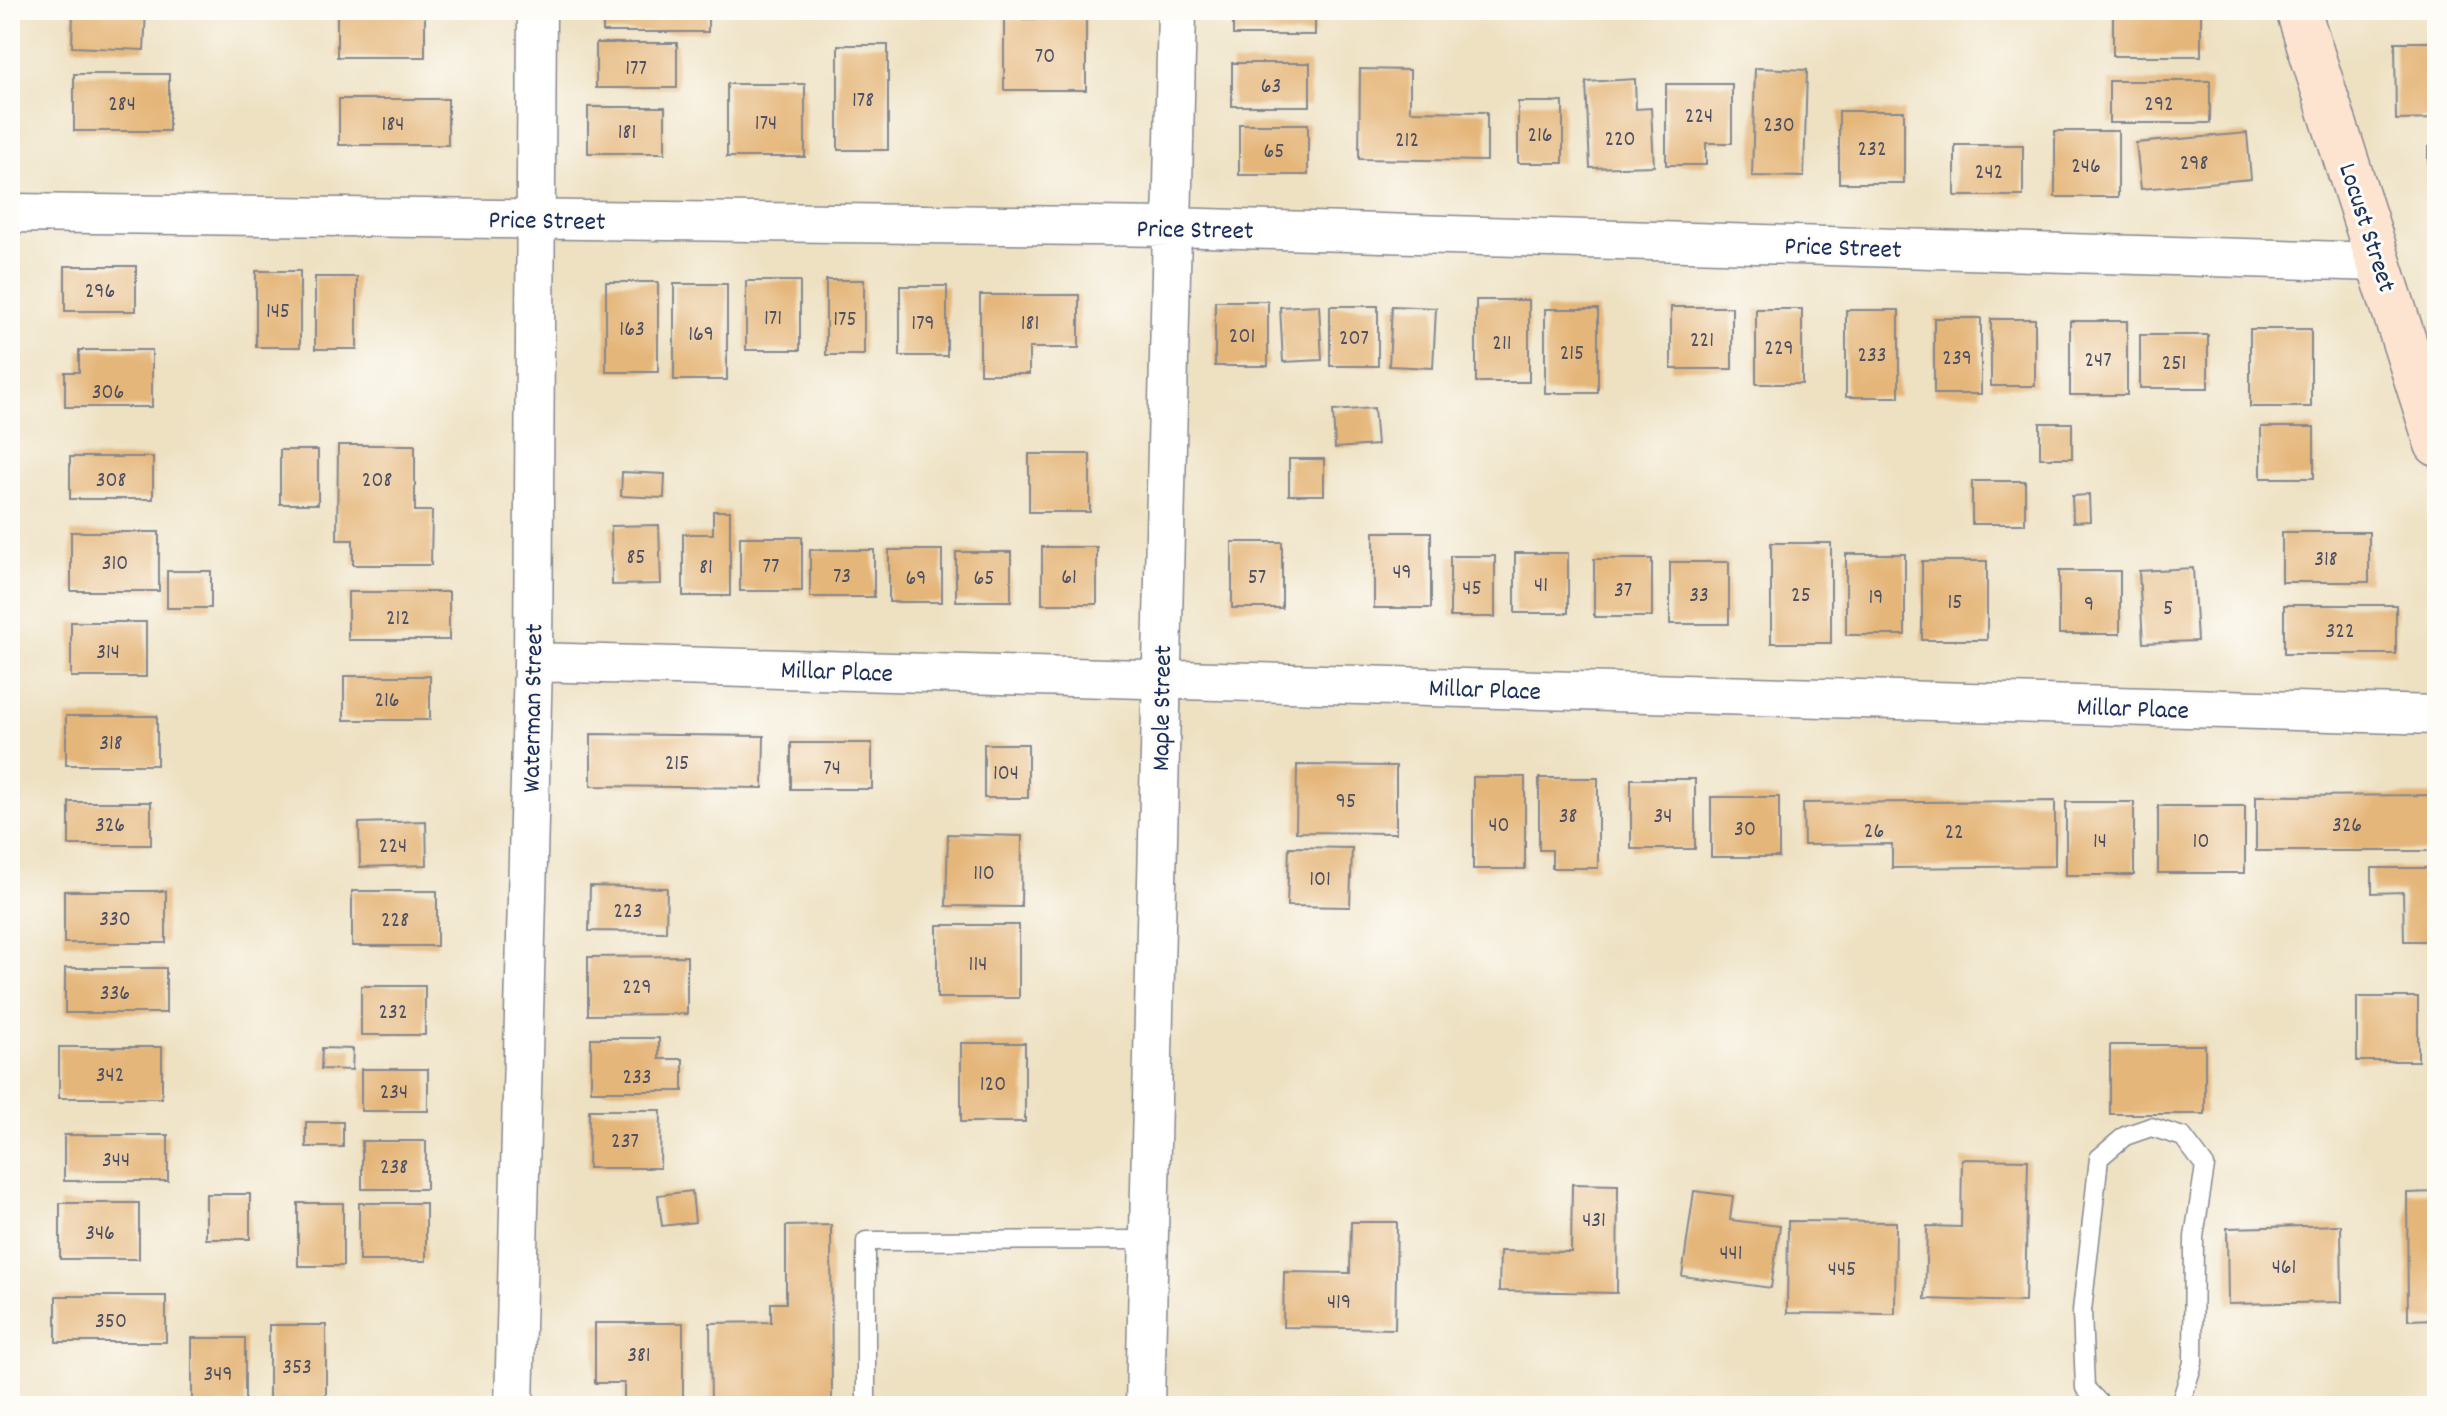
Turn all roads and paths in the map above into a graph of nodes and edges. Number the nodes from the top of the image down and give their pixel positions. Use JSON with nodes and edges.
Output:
{"nodes":[{"id":1,"x":537,"y":10,"type":"edge"},
{"id":2,"x":1177,"y":10,"type":"edge"},
{"id":3,"x":2298,"y":10,"type":"edge"},
{"id":4,"x":10,"y":213,"type":"edge"},
{"id":5,"x":535,"y":219,"type":"junction"},
{"id":6,"x":1172,"y":227,"type":"junction"},
{"id":7,"x":2380,"y":262,"type":"junction"},
{"id":8,"x":2437,"y":444,"type":"edge"},
{"id":9,"x":533,"y":662,"type":"junction"},
{"id":10,"x":1160,"y":679,"type":"junction"},
{"id":11,"x":2437,"y":715,"type":"edge"},
{"id":12,"x":1148,"y":1240,"type":"junction"},
{"id":13,"x":514,"y":1406,"type":"edge"},
{"id":14,"x":866,"y":1406,"type":"edge"},
{"id":15,"x":1145,"y":1406,"type":"edge"},
{"id":16,"x":2102,"y":1406,"type":"edge"},
{"id":17,"x":2175,"y":1406,"type":"edge"}],
"edges":[{"from":1,"to":5,"type":"street","name":"Waterman Street"},
{"from":2,"to":6,"type":"street","name":"Maple Street"},
{"from":3,"to":7,"type":"street","name":"Locust Street"},
{"from":4,"to":5,"type":"street","name":"Price Street"},
{"from":5,"to":6,"type":"street","name":"Price Street"},
{"from":5,"to":9,"type":"street","name":"Waterman Street"},
{"from":6,"to":7,"type":"street","name":"Price Street"},
{"from":6,"to":10,"type":"street","name":"Maple Street"},
{"from":7,"to":8,"type":"street","name":"Locust Street"},
{"from":9,"to":10,"type":"street","name":"Millar Place"},
{"from":9,"to":13,"type":"street","name":"Waterman Street"},
{"from":10,"to":11,"type":"street","name":"Millar Place"},
{"from":10,"to":12,"type":"street","name":"Maple Street"},
{"from":12,"to":14,"type":"lane"},
{"from":12,"to":15,"type":"street","name":"Maple Street"},
{"from":16,"to":17,"type":"lane"}]}
